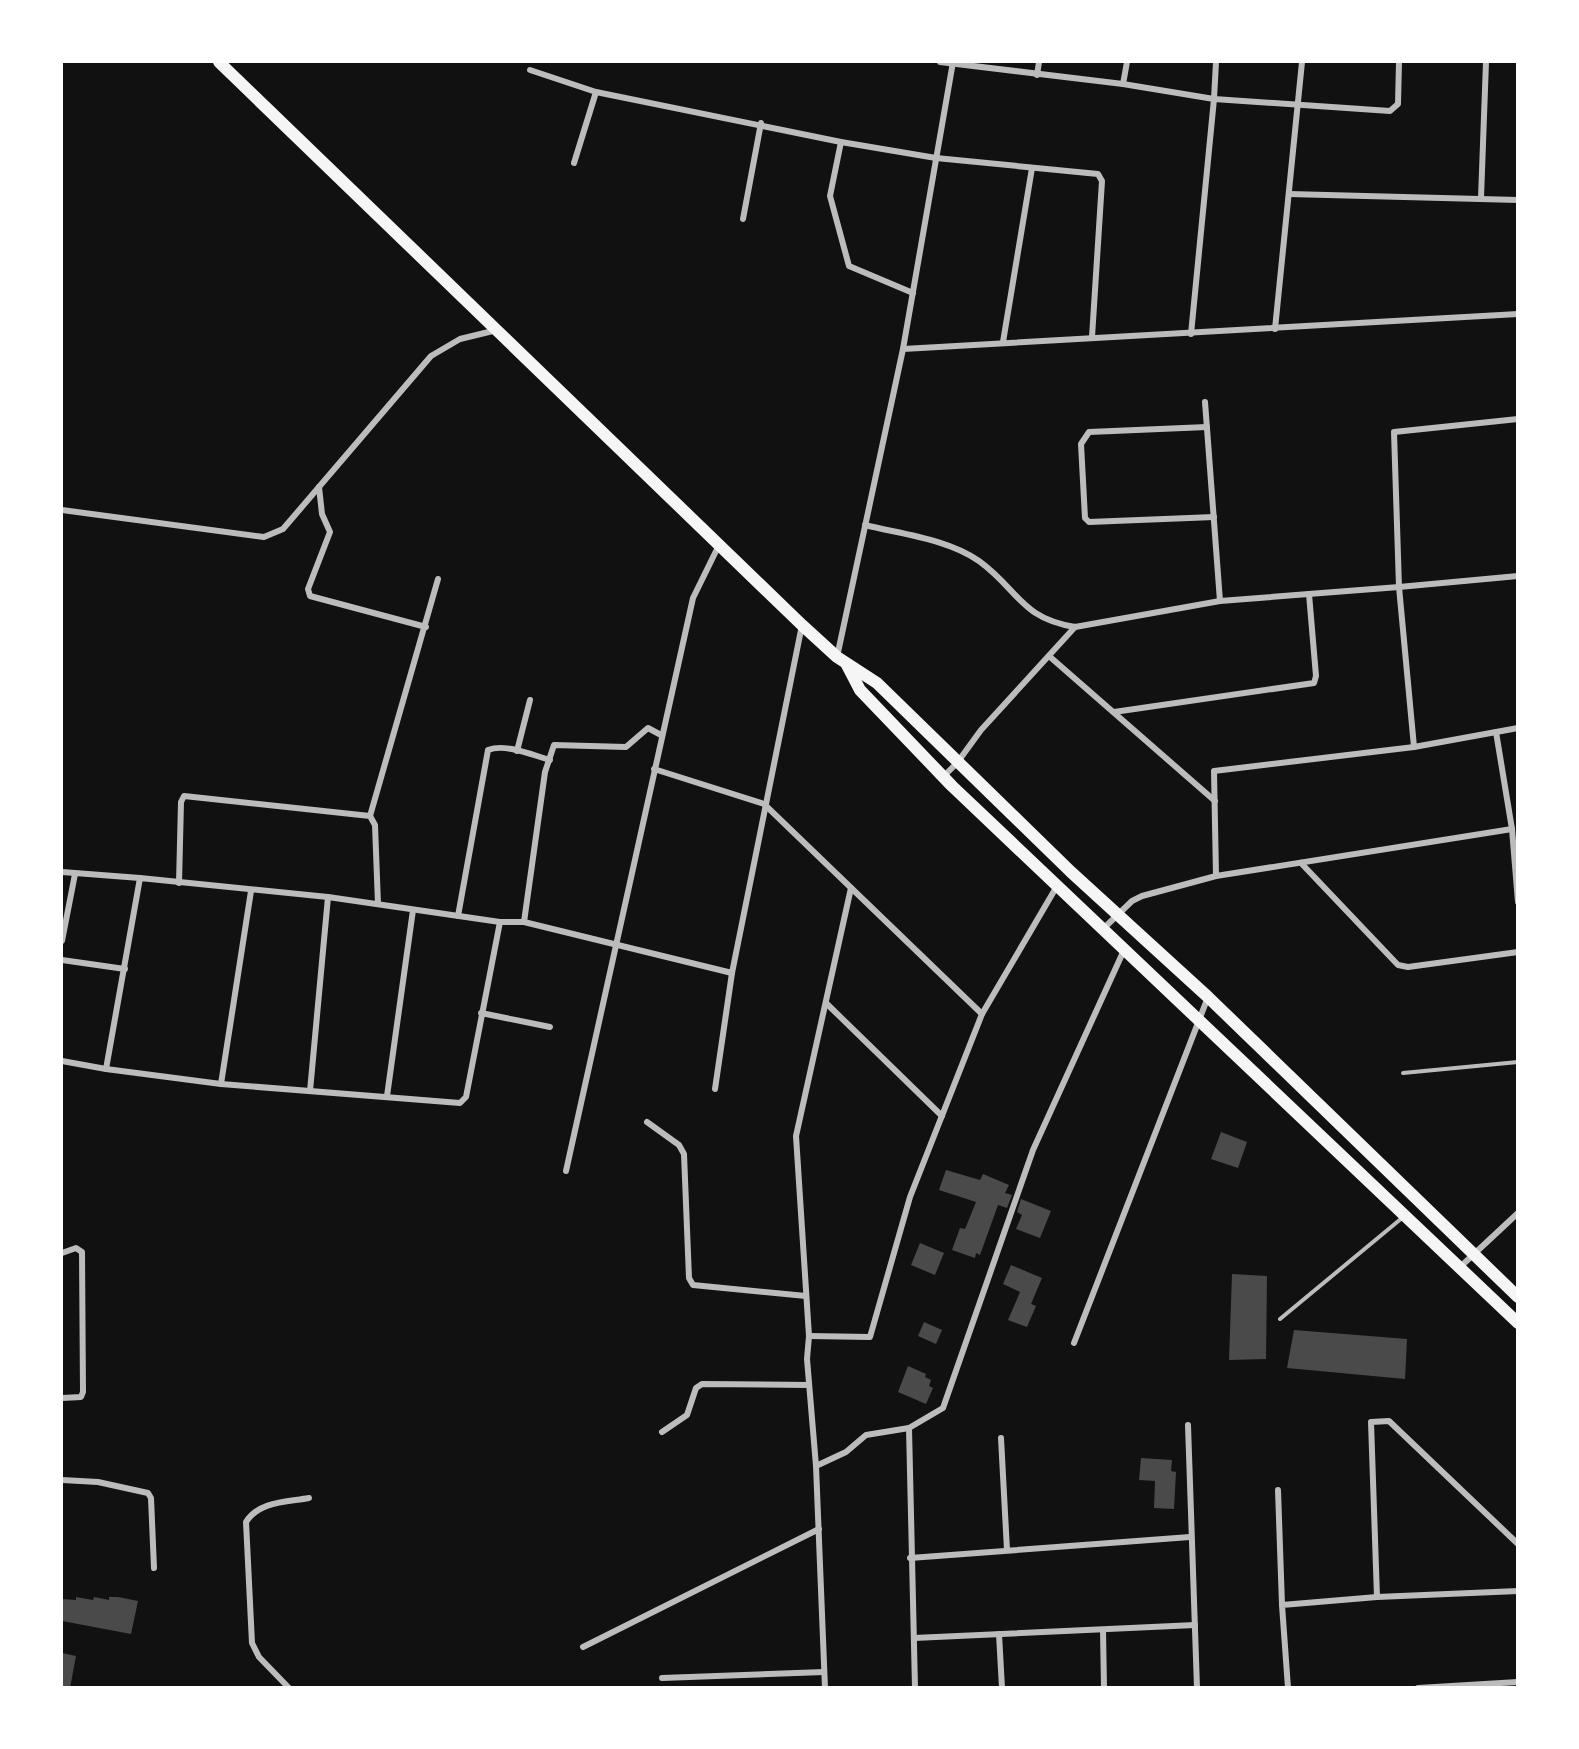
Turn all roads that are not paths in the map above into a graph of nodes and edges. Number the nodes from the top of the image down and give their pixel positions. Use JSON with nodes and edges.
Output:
{"nodes":[{"id":1,"x":219,"y":62,"type":"edge"},
{"id":2,"x":940,"y":62,"type":"edge"},
{"id":3,"x":1039,"y":62,"type":"edge"},
{"id":4,"x":1127,"y":62,"type":"edge"},
{"id":5,"x":1216,"y":62,"type":"edge"},
{"id":6,"x":1302,"y":62,"type":"edge"},
{"id":7,"x":1399,"y":62,"type":"edge"},
{"id":8,"x":1486,"y":62,"type":"edge"},
{"id":9,"x":953,"y":63,"type":"edge"},
{"id":10,"x":530,"y":70,"type":"dead end"},
{"id":11,"x":1037,"y":75,"type":"junction"},
{"id":12,"x":1123,"y":84,"type":"junction"},
{"id":13,"x":596,"y":92,"type":"junction"},
{"id":14,"x":1214,"y":99,"type":"junction"},
{"id":15,"x":1298,"y":106,"type":"junction"},
{"id":16,"x":761,"y":123,"type":"junction"},
{"id":17,"x":841,"y":142,"type":"junction"},
{"id":18,"x":936,"y":158,"type":"junction"},
{"id":19,"x":574,"y":163,"type":"dead end"},
{"id":20,"x":1032,"y":168,"type":"junction"},
{"id":21,"x":1289,"y":194,"type":"junction"},
{"id":22,"x":1481,"y":198,"type":"junction"},
{"id":23,"x":1518,"y":200,"type":"edge"},
{"id":24,"x":743,"y":219,"type":"dead end"},
{"id":25,"x":913,"y":293,"type":"junction"},
{"id":26,"x":1518,"y":314,"type":"edge"},
{"id":27,"x":1275,"y":329,"type":"junction"},
{"id":28,"x":497,"y":330,"type":"junction"},
{"id":29,"x":1191,"y":334,"type":"junction"},
{"id":30,"x":1092,"y":337,"type":"junction"},
{"id":31,"x":1003,"y":342,"type":"junction"},
{"id":32,"x":903,"y":349,"type":"junction"},
{"id":33,"x":1205,"y":402,"type":"dead end"},
{"id":34,"x":1518,"y":419,"type":"edge"},
{"id":35,"x":1207,"y":427,"type":"junction"},
{"id":36,"x":319,"y":487,"type":"junction"},
{"id":37,"x":62,"y":510,"type":"edge"},
{"id":38,"x":1214,"y":517,"type":"junction"},
{"id":39,"x":865,"y":525,"type":"junction"},
{"id":40,"x":719,"y":544,"type":"junction"},
{"id":41,"x":1518,"y":576,"type":"edge"},
{"id":42,"x":438,"y":579,"type":"dead end"},
{"id":43,"x":1399,"y":587,"type":"junction"},
{"id":44,"x":1309,"y":594,"type":"junction"},
{"id":45,"x":1220,"y":602,"type":"junction"},
{"id":46,"x":802,"y":625,"type":"junction"},
{"id":47,"x":426,"y":627,"type":"junction"},
{"id":48,"x":1075,"y":627,"type":"junction"},
{"id":49,"x":1049,"y":656,"type":"junction"},
{"id":50,"x":842,"y":660,"type":"junction"},
{"id":51,"x":530,"y":700,"type":"dead end"},
{"id":52,"x":1114,"y":712,"type":"junction"},
{"id":53,"x":1518,"y":728,"type":"edge"},
{"id":54,"x":1496,"y":732,"type":"junction"},
{"id":55,"x":661,"y":735,"type":"junction"},
{"id":56,"x":1414,"y":747,"type":"junction"},
{"id":57,"x":517,"y":751,"type":"junction"},
{"id":58,"x":549,"y":760,"type":"junction"},
{"id":59,"x":957,"y":763,"type":"junction"},
{"id":60,"x":654,"y":769,"type":"junction"},
{"id":61,"x":943,"y":777,"type":"junction"},
{"id":62,"x":1215,"y":801,"type":"junction"},
{"id":63,"x":764,"y":804,"type":"junction"},
{"id":64,"x":370,"y":816,"type":"junction"},
{"id":65,"x":1512,"y":829,"type":"junction"},
{"id":66,"x":1301,"y":863,"type":"junction"},
{"id":67,"x":62,"y":872,"type":"edge"},
{"id":68,"x":75,"y":874,"type":"junction"},
{"id":69,"x":1216,"y":876,"type":"junction"},
{"id":70,"x":140,"y":878,"type":"junction"},
{"id":71,"x":179,"y":883,"type":"junction"},
{"id":72,"x":1057,"y":886,"type":"junction"},
{"id":73,"x":851,"y":888,"type":"junction"},
{"id":74,"x":251,"y":891,"type":"junction"},
{"id":75,"x":328,"y":897,"type":"junction"},
{"id":76,"x":1518,"y":902,"type":"edge"},
{"id":77,"x":378,"y":904,"type":"junction"},
{"id":78,"x":413,"y":910,"type":"junction"},
{"id":79,"x":1117,"y":914,"type":"junction"},
{"id":80,"x":458,"y":916,"type":"junction"},
{"id":81,"x":500,"y":922,"type":"junction"},
{"id":82,"x":524,"y":922,"type":"junction"},
{"id":83,"x":1103,"y":930,"type":"junction"},
{"id":84,"x":62,"y":941,"type":"edge"},
{"id":85,"x":617,"y":944,"type":"junction"},
{"id":86,"x":1124,"y":950,"type":"junction"},
{"id":87,"x":1518,"y":952,"type":"edge"},
{"id":88,"x":62,"y":960,"type":"edge"},
{"id":89,"x":125,"y":969,"type":"junction"},
{"id":90,"x":732,"y":973,"type":"junction"},
{"id":91,"x":1208,"y":997,"type":"junction"},
{"id":92,"x":826,"y":1003,"type":"junction"},
{"id":93,"x":481,"y":1013,"type":"junction"},
{"id":94,"x":982,"y":1014,"type":"junction"},
{"id":95,"x":1198,"y":1022,"type":"junction"},
{"id":96,"x":550,"y":1027,"type":"dead end"},
{"id":97,"x":62,"y":1061,"type":"edge"},
{"id":98,"x":1518,"y":1062,"type":"edge"},
{"id":99,"x":105,"y":1069,"type":"junction"},
{"id":100,"x":1403,"y":1073,"type":"dead end"},
{"id":101,"x":221,"y":1084,"type":"junction"},
{"id":102,"x":715,"y":1089,"type":"dead end"},
{"id":103,"x":310,"y":1091,"type":"junction"},
{"id":104,"x":387,"y":1096,"type":"junction"},
{"id":105,"x":942,"y":1116,"type":"junction"},
{"id":106,"x":647,"y":1122,"type":"dead end"},
{"id":107,"x":566,"y":1171,"type":"dead end"},
{"id":108,"x":1518,"y":1213,"type":"edge"},
{"id":109,"x":1404,"y":1216,"type":"junction"},
{"id":110,"x":62,"y":1253,"type":"edge"},
{"id":111,"x":1473,"y":1254,"type":"junction"},
{"id":112,"x":1459,"y":1268,"type":"junction"},
{"id":113,"x":806,"y":1296,"type":"junction"},
{"id":114,"x":1518,"y":1297,"type":"edge"},
{"id":115,"x":1280,"y":1319,"type":"dead end"},
{"id":116,"x":1518,"y":1323,"type":"edge"},
{"id":117,"x":809,"y":1336,"type":"junction"},
{"id":118,"x":1074,"y":1343,"type":"dead end"},
{"id":119,"x":809,"y":1385,"type":"junction"},
{"id":120,"x":62,"y":1398,"type":"edge"},
{"id":121,"x":1188,"y":1425,"type":"dead end"},
{"id":122,"x":909,"y":1428,"type":"junction"},
{"id":123,"x":662,"y":1432,"type":"dead end"},
{"id":124,"x":1001,"y":1438,"type":"dead end"},
{"id":125,"x":816,"y":1466,"type":"junction"},
{"id":126,"x":62,"y":1480,"type":"edge"},
{"id":127,"x":1278,"y":1490,"type":"dead end"},
{"id":128,"x":309,"y":1498,"type":"dead end"},
{"id":129,"x":819,"y":1529,"type":"junction"},
{"id":130,"x":1190,"y":1537,"type":"junction"},
{"id":131,"x":1518,"y":1544,"type":"edge"},
{"id":132,"x":1007,"y":1550,"type":"junction"},
{"id":133,"x":910,"y":1558,"type":"junction"},
{"id":134,"x":154,"y":1568,"type":"dead end"},
{"id":135,"x":1518,"y":1591,"type":"edge"},
{"id":136,"x":1377,"y":1597,"type":"junction"},
{"id":137,"x":1282,"y":1605,"type":"junction"},
{"id":138,"x":1195,"y":1625,"type":"junction"},
{"id":139,"x":1103,"y":1630,"type":"junction"},
{"id":140,"x":999,"y":1634,"type":"junction"},
{"id":141,"x":914,"y":1638,"type":"junction"},
{"id":142,"x":583,"y":1647,"type":"dead end"},
{"id":143,"x":824,"y":1672,"type":"junction"},
{"id":144,"x":662,"y":1678,"type":"dead end"},
{"id":145,"x":1518,"y":1682,"type":"edge"},
{"id":146,"x":289,"y":1688,"type":"edge"},
{"id":147,"x":825,"y":1688,"type":"edge"},
{"id":148,"x":915,"y":1688,"type":"edge"},
{"id":149,"x":1002,"y":1688,"type":"edge"},
{"id":150,"x":1104,"y":1688,"type":"edge"},
{"id":151,"x":1197,"y":1688,"type":"edge"},
{"id":152,"x":1288,"y":1688,"type":"edge"},
{"id":153,"x":1418,"y":1688,"type":"edge"}],
"edges":[{"from":1,"to":28,"type":"main road"},
{"from":2,"to":9,"type":"street"},
{"from":3,"to":11,"type":"street"},
{"from":4,"to":12,"type":"street"},
{"from":5,"to":14,"type":"street"},
{"from":6,"to":15,"type":"street"},
{"from":7,"to":15,"type":"street"},
{"from":8,"to":22,"type":"street"},
{"from":9,"to":11,"type":"street"},
{"from":9,"to":18,"type":"street"},
{"from":10,"to":13,"type":"street"},
{"from":11,"to":12,"type":"street"},
{"from":12,"to":14,"type":"street"},
{"from":13,"to":16,"type":"street"},
{"from":13,"to":19,"type":"street"},
{"from":14,"to":15,"type":"street"},
{"from":14,"to":29,"type":"street"},
{"from":15,"to":21,"type":"street"},
{"from":16,"to":17,"type":"street"},
{"from":16,"to":24,"type":"street"},
{"from":17,"to":18,"type":"street"},
{"from":17,"to":25,"type":"street"},
{"from":18,"to":20,"type":"street"},
{"from":18,"to":25,"type":"street"},
{"from":20,"to":30,"type":"street"},
{"from":20,"to":31,"type":"street"},
{"from":21,"to":22,"type":"street"},
{"from":21,"to":27,"type":"street"},
{"from":22,"to":23,"type":"street"},
{"from":25,"to":32,"type":"street"},
{"from":26,"to":27,"type":"street"},
{"from":27,"to":29,"type":"street"},
{"from":28,"to":36,"type":"street"},
{"from":28,"to":40,"type":"main road"},
{"from":29,"to":30,"type":"street"},
{"from":30,"to":31,"type":"street"},
{"from":31,"to":32,"type":"street"},
{"from":32,"to":39,"type":"street"},
{"from":33,"to":35,"type":"street"},
{"from":34,"to":43,"type":"street"},
{"from":35,"to":38,"type":"street"},
{"from":35,"to":38,"type":"street"},
{"from":36,"to":37,"type":"street"},
{"from":36,"to":47,"type":"street"},
{"from":38,"to":45,"type":"street"},
{"from":39,"to":48,"type":"street"},
{"from":39,"to":50,"type":"street"},
{"from":40,"to":46,"type":"main road"},
{"from":40,"to":55,"type":"street"},
{"from":41,"to":43,"type":"street"},
{"from":42,"to":47,"type":"street"},
{"from":43,"to":44,"type":"street"},
{"from":43,"to":56,"type":"street"},
{"from":44,"to":45,"type":"street"},
{"from":44,"to":52,"type":"street"},
{"from":45,"to":48,"type":"street"},
{"from":46,"to":50,"type":"main road"},
{"from":46,"to":63,"type":"street"},
{"from":47,"to":64,"type":"street"},
{"from":48,"to":49,"type":"street"},
{"from":49,"to":52,"type":"street"},
{"from":49,"to":59,"type":"street"},
{"from":50,"to":59,"type":"main road"},
{"from":50,"to":61,"type":"main road"},
{"from":51,"to":57,"type":"street"},
{"from":52,"to":62,"type":"street"},
{"from":53,"to":54,"type":"street"},
{"from":54,"to":56,"type":"street"},
{"from":54,"to":65,"type":"street"},
{"from":55,"to":58,"type":"street"},
{"from":55,"to":60,"type":"street"},
{"from":56,"to":62,"type":"street"},
{"from":57,"to":58,"type":"street"},
{"from":57,"to":80,"type":"street"},
{"from":58,"to":82,"type":"street"},
{"from":59,"to":61,"type":"street"},
{"from":59,"to":79,"type":"main road"},
{"from":60,"to":63,"type":"street"},
{"from":60,"to":85,"type":"street"},
{"from":61,"to":72,"type":"main road"},
{"from":62,"to":69,"type":"street"},
{"from":63,"to":73,"type":"street"},
{"from":63,"to":90,"type":"street"},
{"from":64,"to":71,"type":"street"},
{"from":64,"to":77,"type":"street"},
{"from":65,"to":66,"type":"street"},
{"from":65,"to":76,"type":"street"},
{"from":66,"to":69,"type":"street"},
{"from":66,"to":87,"type":"street"},
{"from":67,"to":68,"type":"street"},
{"from":68,"to":70,"type":"street"},
{"from":68,"to":84,"type":"street"},
{"from":69,"to":79,"type":"street"},
{"from":70,"to":71,"type":"street"},
{"from":70,"to":89,"type":"street"},
{"from":71,"to":74,"type":"street"},
{"from":72,"to":83,"type":"main road"},
{"from":72,"to":94,"type":"street"},
{"from":73,"to":92,"type":"street"},
{"from":73,"to":94,"type":"street"},
{"from":74,"to":75,"type":"street"},
{"from":74,"to":101,"type":"street"},
{"from":75,"to":77,"type":"street"},
{"from":75,"to":103,"type":"street"},
{"from":77,"to":78,"type":"street"},
{"from":78,"to":80,"type":"street"},
{"from":78,"to":104,"type":"street"},
{"from":79,"to":83,"type":"street"},
{"from":79,"to":91,"type":"main road"},
{"from":80,"to":81,"type":"street"},
{"from":81,"to":82,"type":"street"},
{"from":81,"to":93,"type":"street"},
{"from":82,"to":85,"type":"street"},
{"from":83,"to":86,"type":"main road"},
{"from":85,"to":90,"type":"street"},
{"from":85,"to":107,"type":"street"},
{"from":86,"to":95,"type":"main road"},
{"from":86,"to":122,"type":"street"},
{"from":88,"to":89,"type":"street"},
{"from":89,"to":99,"type":"street"},
{"from":90,"to":102,"type":"street"},
{"from":91,"to":95,"type":"street"},
{"from":91,"to":111,"type":"main road"},
{"from":92,"to":105,"type":"street"},
{"from":92,"to":113,"type":"street"},
{"from":93,"to":96,"type":"street"},
{"from":93,"to":104,"type":"street"},
{"from":94,"to":105,"type":"street"},
{"from":95,"to":109,"type":"main road"},
{"from":95,"to":118,"type":"street"},
{"from":97,"to":99,"type":"street"},
{"from":98,"to":100,"type":"lane"},
{"from":99,"to":101,"type":"street"},
{"from":101,"to":103,"type":"street"},
{"from":103,"to":104,"type":"street"},
{"from":105,"to":117,"type":"street"},
{"from":106,"to":113,"type":"street"},
{"from":108,"to":111,"type":"street"},
{"from":109,"to":112,"type":"main road"},
{"from":109,"to":115,"type":"lane"},
{"from":110,"to":120,"type":"street"},
{"from":111,"to":112,"type":"street"},
{"from":111,"to":114,"type":"main road"},
{"from":112,"to":116,"type":"main road"},
{"from":113,"to":117,"type":"street"},
{"from":117,"to":119,"type":"street"},
{"from":119,"to":123,"type":"street"},
{"from":119,"to":125,"type":"street"},
{"from":121,"to":130,"type":"street"},
{"from":122,"to":125,"type":"street"},
{"from":122,"to":133,"type":"street"},
{"from":124,"to":132,"type":"street"},
{"from":125,"to":129,"type":"street"},
{"from":126,"to":134,"type":"street"},
{"from":127,"to":137,"type":"street"},
{"from":128,"to":146,"type":"street"},
{"from":129,"to":142,"type":"street"},
{"from":129,"to":143,"type":"street"},
{"from":130,"to":132,"type":"street"},
{"from":130,"to":138,"type":"street"},
{"from":131,"to":136,"type":"street"},
{"from":132,"to":133,"type":"street"},
{"from":133,"to":141,"type":"street"},
{"from":135,"to":136,"type":"street"},
{"from":136,"to":137,"type":"street"},
{"from":137,"to":152,"type":"street"},
{"from":138,"to":139,"type":"street"},
{"from":138,"to":151,"type":"street"},
{"from":139,"to":140,"type":"street"},
{"from":139,"to":150,"type":"street"},
{"from":140,"to":141,"type":"street"},
{"from":140,"to":149,"type":"street"},
{"from":141,"to":148,"type":"street"},
{"from":143,"to":144,"type":"street"},
{"from":143,"to":147,"type":"street"},
{"from":145,"to":153,"type":"street"}]}
